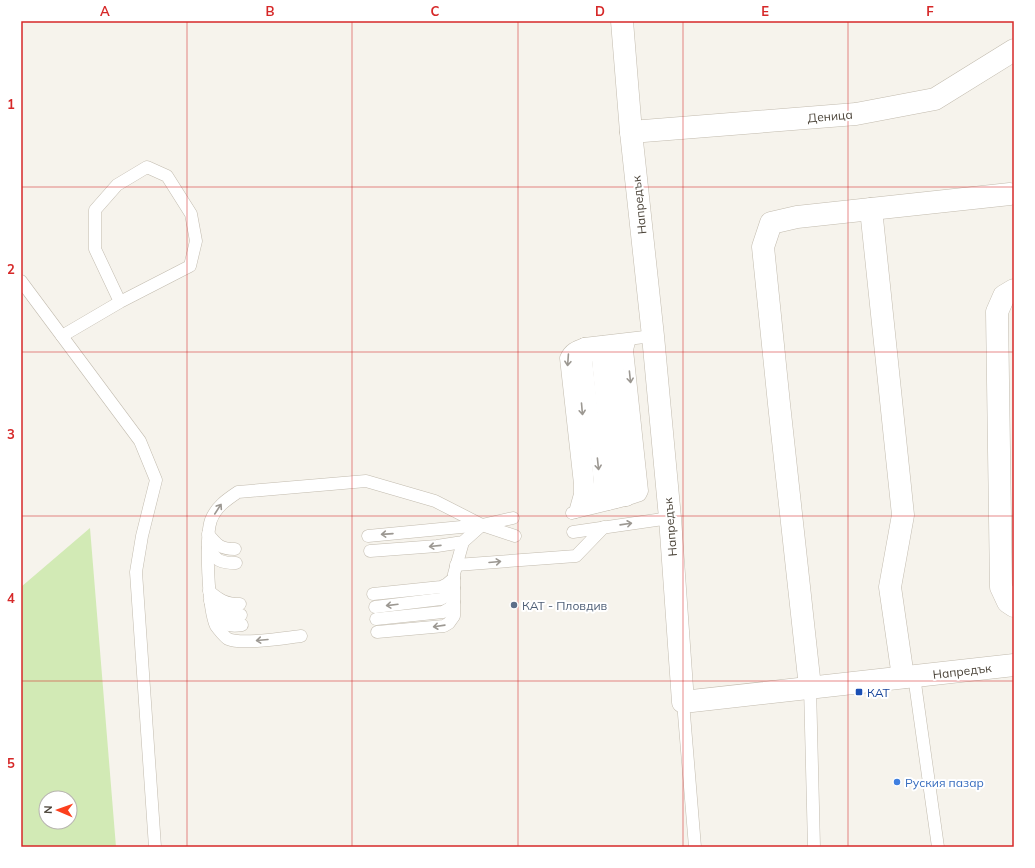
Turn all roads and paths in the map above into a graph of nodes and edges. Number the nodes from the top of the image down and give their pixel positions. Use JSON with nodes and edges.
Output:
{"nodes":[{"id":1,"x":622,"y":21,"type":"edge"},
{"id":2,"x":1014,"y":50,"type":"edge"},
{"id":3,"x":631,"y":132,"type":"junction"},
{"id":4,"x":1010,"y":194,"type":"dead end"},
{"id":5,"x":871,"y":209,"type":"junction"},
{"id":6,"x":21,"y":281,"type":"edge"},
{"id":7,"x":1014,"y":290,"type":"edge"},
{"id":8,"x":120,"y":302,"type":"junction"},
{"id":9,"x":62,"y":336,"type":"junction"},
{"id":10,"x":653,"y":336,"type":"junction"},
{"id":11,"x":618,"y":340,"type":"junction"},
{"id":12,"x":588,"y":344,"type":"junction"},
{"id":13,"x":617,"y":502,"type":"junction"},
{"id":14,"x":582,"y":510,"type":"junction"},
{"id":15,"x":513,"y":518,"type":"dead end"},
{"id":16,"x":670,"y":518,"type":"junction"},
{"id":17,"x":482,"y":526,"type":"junction"},
{"id":18,"x":604,"y":527,"type":"junction"},
{"id":19,"x":573,"y":532,"type":"dead end"},
{"id":20,"x":208,"y":534,"type":"junction"},
{"id":21,"x":368,"y":536,"type":"dead end"},
{"id":22,"x":515,"y":536,"type":"dead end"},
{"id":23,"x":463,"y":542,"type":"junction"},
{"id":24,"x":208,"y":548,"type":"junction"},
{"id":25,"x":235,"y":548,"type":"dead end"},
{"id":26,"x":370,"y":551,"type":"dead end"},
{"id":27,"x":236,"y":563,"type":"dead end"},
{"id":28,"x":456,"y":565,"type":"junction"},
{"id":29,"x":454,"y":583,"type":"junction"},
{"id":30,"x":373,"y":594,"type":"dead end"},
{"id":31,"x":210,"y":596,"type":"junction"},
{"id":32,"x":454,"y":602,"type":"junction"},
{"id":33,"x":1014,"y":606,"type":"edge"},
{"id":34,"x":213,"y":614,"type":"junction"},
{"id":35,"x":377,"y":632,"type":"dead end"},
{"id":36,"x":301,"y":636,"type":"dead end"},
{"id":37,"x":1014,"y":665,"type":"edge"},
{"id":38,"x":909,"y":677,"type":"junction"},
{"id":39,"x":810,"y":687,"type":"junction"},
{"id":40,"x":683,"y":702,"type":"junction"},
{"id":41,"x":155,"y":847,"type":"edge"},
{"id":42,"x":695,"y":847,"type":"edge"},
{"id":43,"x":814,"y":847,"type":"edge"},
{"id":44,"x":938,"y":847,"type":"edge"}],
"edges":[{"from":1,"to":3,"type":"street","name":"Напредък"},
{"from":2,"to":3,"type":"street","name":"Деница"},
{"from":3,"to":10,"type":"street","name":"Напредък"},
{"from":4,"to":5,"type":"street"},
{"from":5,"to":38,"type":"street"},
{"from":5,"to":39,"type":"street"},
{"from":6,"to":9,"type":"lane"},
{"from":7,"to":33,"type":"street"},
{"from":8,"to":8,"type":"lane"},
{"from":8,"to":9,"type":"lane"},
{"from":9,"to":41,"type":"lane"},
{"from":10,"to":11,"type":"lane"},
{"from":10,"to":16,"type":"street","name":"Напредък"},
{"from":11,"to":12,"type":"lane"},
{"from":11,"to":13,"type":"lane"},
{"from":11,"to":13,"type":"lane","one_way":true},
{"from":12,"to":14,"type":"lane","one_way":true},
{"from":12,"to":14,"type":"lane","one_way":true},
{"from":13,"to":14,"type":"lane"},
{"from":15,"to":17,"type":"lane"},
{"from":18,"to":16,"type":"lane","one_way":true},
{"from":16,"to":40,"type":"street","name":"Напредък"},
{"from":20,"to":17,"type":"lane","one_way":true},
{"from":17,"to":21,"type":"lane","one_way":true},
{"from":17,"to":22,"type":"lane"},
{"from":17,"to":23,"type":"lane"},
{"from":18,"to":19,"type":"lane"},
{"from":28,"to":18,"type":"lane","one_way":true},
{"from":20,"to":24,"type":"lane"},
{"from":20,"to":25,"type":"lane"},
{"from":23,"to":26,"type":"lane","one_way":true},
{"from":23,"to":28,"type":"lane"},
{"from":24,"to":27,"type":"lane"},
{"from":24,"to":31,"type":"lane"},
{"from":28,"to":29,"type":"lane"},
{"from":29,"to":30,"type":"lane"},
{"from":29,"to":32,"type":"lane"},
{"from":29,"to":32,"type":"lane","one_way":true},
{"from":31,"to":34,"type":"lane"},
{"from":31,"to":34,"type":"lane"},
{"from":32,"to":35,"type":"lane","one_way":true},
{"from":36,"to":34,"type":"lane","one_way":true},
{"from":37,"to":38,"type":"street","name":"Напредък"},
{"from":38,"to":39,"type":"street","name":"Напредък"},
{"from":38,"to":44,"type":"lane"},
{"from":39,"to":40,"type":"street","name":"Напредък"},
{"from":39,"to":43,"type":"lane"},
{"from":40,"to":42,"type":"lane"}]}
